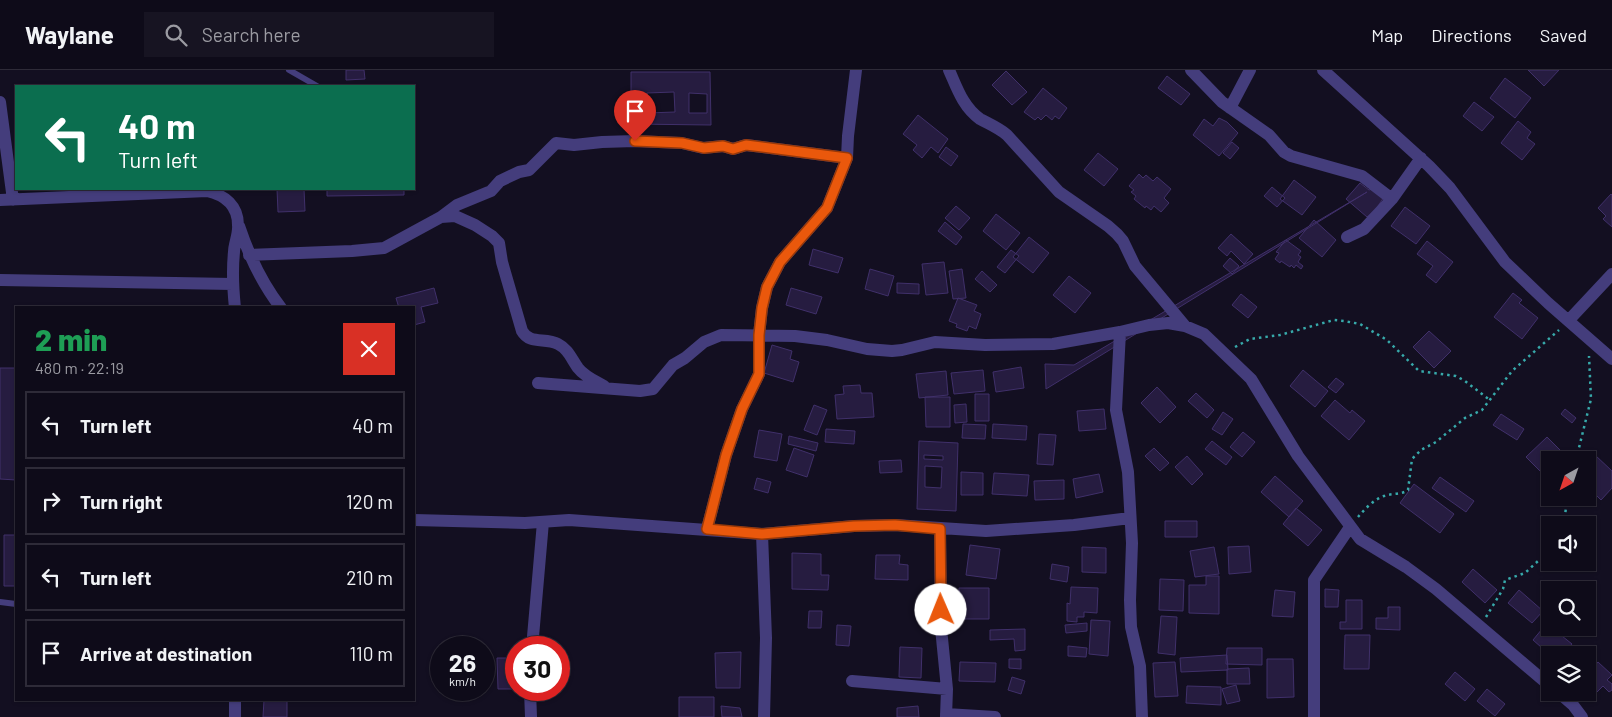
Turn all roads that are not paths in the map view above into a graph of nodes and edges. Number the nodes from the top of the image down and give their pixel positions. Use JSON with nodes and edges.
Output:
{"nodes":[{"id":1,"x":289,"y":70,"type":"edge"},
{"id":2,"x":856,"y":70,"type":"edge"},
{"id":3,"x":948,"y":70,"type":"edge"},
{"id":4,"x":1192,"y":70,"type":"edge"},
{"id":5,"x":1250,"y":70,"type":"edge"},
{"id":6,"x":1323,"y":70,"type":"edge"},
{"id":7,"x":315,"y":85,"type":"edge"},
{"id":8,"x":0,"y":102,"type":"edge"},
{"id":9,"x":1230,"y":108,"type":"junction"},
{"id":10,"x":847,"y":158,"type":"junction"},
{"id":11,"x":1421,"y":158,"type":"junction"},
{"id":12,"x":1392,"y":199,"type":"junction"},
{"id":13,"x":6,"y":200,"type":"edge"},
{"id":14,"x":441,"y":218,"type":"junction"},
{"id":15,"x":239,"y":226,"type":"junction"},
{"id":16,"x":1347,"y":237,"type":"dead end"},
{"id":17,"x":249,"y":255,"type":"junction"},
{"id":18,"x":1612,"y":274,"type":"edge"},
{"id":19,"x":0,"y":280,"type":"edge"},
{"id":20,"x":233,"y":284,"type":"junction"},
{"id":21,"x":235,"y":306,"type":"edge"},
{"id":22,"x":279,"y":306,"type":"edge"},
{"id":23,"x":1569,"y":320,"type":"junction"},
{"id":24,"x":1185,"y":326,"type":"junction"},
{"id":25,"x":1120,"y":332,"type":"junction"},
{"id":26,"x":759,"y":335,"type":"junction"},
{"id":27,"x":1612,"y":359,"type":"edge"},
{"id":28,"x":538,"y":383,"type":"dead end"},
{"id":29,"x":607,"y":388,"type":"junction"},
{"id":30,"x":1130,"y":518,"type":"junction"},
{"id":31,"x":415,"y":520,"type":"edge"},
{"id":32,"x":543,"y":522,"type":"junction"},
{"id":33,"x":1350,"y":527,"type":"junction"},
{"id":34,"x":707,"y":529,"type":"junction"},
{"id":35,"x":940,"y":529,"type":"junction"},
{"id":36,"x":762,"y":534,"type":"junction"},
{"id":37,"x":0,"y":602,"type":"edge"},
{"id":38,"x":15,"y":604,"type":"edge"},
{"id":39,"x":533,"y":636,"type":"edge"},
{"id":40,"x":1541,"y":678,"type":"edge"},
{"id":41,"x":852,"y":681,"type":"dead end"},
{"id":42,"x":947,"y":689,"type":"junction"},
{"id":43,"x":235,"y":701,"type":"edge"},
{"id":44,"x":530,"y":701,"type":"edge"},
{"id":45,"x":1568,"y":701,"type":"edge"},
{"id":46,"x":946,"y":715,"type":"edge"},
{"id":47,"x":235,"y":717,"type":"edge"},
{"id":48,"x":531,"y":717,"type":"edge"},
{"id":49,"x":764,"y":717,"type":"edge"},
{"id":50,"x":995,"y":717,"type":"edge"},
{"id":51,"x":1142,"y":717,"type":"edge"},
{"id":52,"x":1314,"y":717,"type":"edge"},
{"id":53,"x":1582,"y":717,"type":"edge"}],
"edges":[{"from":1,"to":7,"type":"lane"},
{"from":2,"to":10,"type":"street"},
{"from":3,"to":24,"type":"street"},
{"from":4,"to":9,"type":"street"},
{"from":5,"to":9,"type":"street"},
{"from":6,"to":11,"type":"street"},
{"from":8,"to":13,"type":"street"},
{"from":9,"to":12,"type":"street"},
{"from":10,"to":14,"type":"street"},
{"from":10,"to":26,"type":"street"},
{"from":11,"to":12,"type":"street"},
{"from":11,"to":23,"type":"street"},
{"from":12,"to":16,"type":"street"},
{"from":13,"to":15,"type":"street"},
{"from":14,"to":17,"type":"street"},
{"from":14,"to":29,"type":"street"},
{"from":15,"to":17,"type":"street"},
{"from":15,"to":20,"type":"street"},
{"from":17,"to":22,"type":"street"},
{"from":18,"to":23,"type":"street"},
{"from":19,"to":20,"type":"street"},
{"from":20,"to":21,"type":"street"},
{"from":23,"to":27,"type":"street"},
{"from":24,"to":25,"type":"street"},
{"from":24,"to":33,"type":"street"},
{"from":25,"to":26,"type":"street"},
{"from":25,"to":30,"type":"street"},
{"from":26,"to":29,"type":"street"},
{"from":26,"to":34,"type":"street"},
{"from":28,"to":29,"type":"street"},
{"from":30,"to":35,"type":"street"},
{"from":30,"to":51,"type":"street"},
{"from":31,"to":32,"type":"street"},
{"from":32,"to":34,"type":"street"},
{"from":32,"to":39,"type":"street"},
{"from":33,"to":40,"type":"street"},
{"from":33,"to":52,"type":"street"},
{"from":34,"to":36,"type":"street"},
{"from":35,"to":36,"type":"street"},
{"from":35,"to":42,"type":"street"},
{"from":36,"to":49,"type":"street"},
{"from":37,"to":38,"type":"lane"},
{"from":41,"to":42,"type":"street"},
{"from":42,"to":46,"type":"street"},
{"from":43,"to":47,"type":"street"},
{"from":44,"to":48,"type":"street"},
{"from":45,"to":53,"type":"street"},
{"from":46,"to":50,"type":"street"}]}
